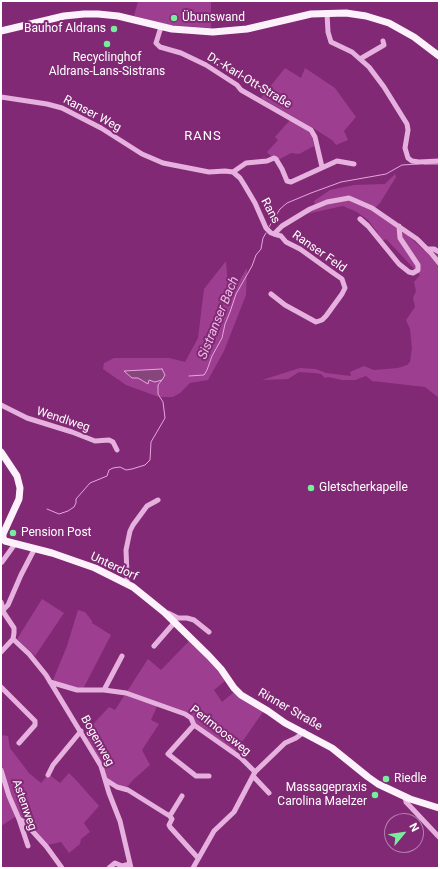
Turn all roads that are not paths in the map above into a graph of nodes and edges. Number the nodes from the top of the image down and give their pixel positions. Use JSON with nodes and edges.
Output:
{"nodes":[{"id":1,"x":327,"y":13,"type":"junction"},
{"id":2,"x":161,"y":27,"type":"junction"},
{"id":3,"x":1,"y":31,"type":"edge"},
{"id":4,"x":383,"y":40,"type":"dead end"},
{"id":5,"x":439,"y":56,"type":"edge"},
{"id":6,"x":360,"y":59,"type":"junction"},
{"id":7,"x":1,"y":97,"type":"edge"},
{"id":8,"x":439,"y":161,"type":"edge"},
{"id":9,"x":354,"y":164,"type":"dead end"},
{"id":10,"x":322,"y":167,"type":"junction"},
{"id":11,"x":233,"y":172,"type":"junction"},
{"id":12,"x":360,"y":219,"type":"dead end"},
{"id":13,"x":399,"y":226,"type":"junction"},
{"id":14,"x":274,"y":234,"type":"junction"},
{"id":15,"x":427,"y":249,"type":"junction"},
{"id":16,"x":439,"y":252,"type":"edge"},
{"id":17,"x":439,"y":263,"type":"edge"},
{"id":18,"x":271,"y":294,"type":"dead end"},
{"id":19,"x":1,"y":405,"type":"edge"},
{"id":20,"x":117,"y":450,"type":"dead end"},
{"id":21,"x":1,"y":452,"type":"edge"},
{"id":22,"x":158,"y":500,"type":"dead end"},
{"id":23,"x":2,"y":538,"type":"edge"},
{"id":24,"x":15,"y":544,"type":"junction"},
{"id":25,"x":35,"y":548,"type":"junction"},
{"id":26,"x":1,"y":562,"type":"edge"},
{"id":27,"x":126,"y":583,"type":"junction"},
{"id":28,"x":1,"y":602,"type":"edge"},
{"id":29,"x":3,"y":610,"type":"junction"},
{"id":30,"x":164,"y":612,"type":"junction"},
{"id":31,"x":174,"y":623,"type":"junction"},
{"id":32,"x":209,"y":632,"type":"dead end"},
{"id":33,"x":13,"y":639,"type":"junction"},
{"id":34,"x":154,"y":646,"type":"dead end"},
{"id":35,"x":2,"y":650,"type":"edge"},
{"id":36,"x":122,"y":656,"type":"dead end"},
{"id":37,"x":50,"y":682,"type":"junction"},
{"id":38,"x":1,"y":687,"type":"edge"},
{"id":39,"x":104,"y":690,"type":"junction"},
{"id":40,"x":194,"y":725,"type":"junction"},
{"id":41,"x":81,"y":731,"type":"junction"},
{"id":42,"x":304,"y":732,"type":"junction"},
{"id":43,"x":19,"y":743,"type":"dead end"},
{"id":44,"x":1,"y":770,"type":"edge"},
{"id":45,"x":254,"y":774,"type":"junction"},
{"id":46,"x":48,"y":775,"type":"dead end"},
{"id":47,"x":209,"y":776,"type":"dead end"},
{"id":48,"x":106,"y":780,"type":"junction"},
{"id":49,"x":269,"y":793,"type":"dead end"},
{"id":50,"x":182,"y":796,"type":"dead end"},
{"id":51,"x":405,"y":796,"type":"junction"},
{"id":52,"x":439,"y":808,"type":"edge"},
{"id":53,"x":169,"y":815,"type":"junction"},
{"id":54,"x":20,"y":819,"type":"junction"},
{"id":55,"x":439,"y":837,"type":"edge"},
{"id":56,"x":28,"y":846,"type":"dead end"},
{"id":57,"x":198,"y":858,"type":"junction"},
{"id":58,"x":131,"y":866,"type":"edge"},
{"id":59,"x":62,"y":868,"type":"edge"},
{"id":60,"x":109,"y":868,"type":"edge"},
{"id":61,"x":193,"y":868,"type":"edge"}],
"edges":[{"from":1,"to":2,"type":"main road"},
{"from":1,"to":5,"type":"main road"},
{"from":1,"to":6,"type":"street"},
{"from":2,"to":3,"type":"main road"},
{"from":2,"to":10,"type":"street","name":"Dr.-Karl-Ott-Straße"},
{"from":4,"to":6,"type":"street"},
{"from":6,"to":8,"type":"street"},
{"from":7,"to":11,"type":"street","name":"Ranser Weg"},
{"from":9,"to":10,"type":"street"},
{"from":10,"to":11,"type":"street"},
{"from":11,"to":14,"type":"street","name":"Rans"},
{"from":12,"to":13,"type":"street"},
{"from":13,"to":14,"type":"street","name":"Rans"},
{"from":13,"to":15,"type":"street","name":"Rans"},
{"from":14,"to":18,"type":"street","name":"Ranser Feld"},
{"from":15,"to":16,"type":"street"},
{"from":15,"to":17,"type":"street","name":"Rans"},
{"from":19,"to":20,"type":"street","name":"Wendlweg"},
{"from":21,"to":23,"type":"main road","name":"Unterdorf"},
{"from":22,"to":27,"type":"street"},
{"from":23,"to":24,"type":"main road","name":"Unterdorf"},
{"from":24,"to":25,"type":"main road","name":"Unterdorf"},
{"from":24,"to":26,"type":"street"},
{"from":25,"to":27,"type":"main road","name":"Unterdorf"},
{"from":25,"to":29,"type":"street"},
{"from":27,"to":30,"type":"main road","name":"Unterdorf"},
{"from":28,"to":29,"type":"street"},
{"from":29,"to":33,"type":"street"},
{"from":30,"to":31,"type":"main road","name":"Unterdorf"},
{"from":30,"to":32,"type":"street"},
{"from":31,"to":34,"type":"street"},
{"from":31,"to":42,"type":"main road","name":"Rinner Straße"},
{"from":33,"to":35,"type":"street"},
{"from":33,"to":37,"type":"street","name":"Bogenweg"},
{"from":36,"to":39,"type":"street"},
{"from":37,"to":39,"type":"street","name":"Perlmoosweg"},
{"from":37,"to":41,"type":"street","name":"Bogenweg"},
{"from":38,"to":43,"type":"street"},
{"from":39,"to":40,"type":"street","name":"Perlmoosweg"},
{"from":40,"to":45,"type":"street","name":"Perlmoosweg"},
{"from":40,"to":47,"type":"street"},
{"from":41,"to":46,"type":"street"},
{"from":41,"to":48,"type":"street","name":"Bogenweg"},
{"from":42,"to":45,"type":"street"},
{"from":42,"to":51,"type":"main road","name":"Rinner Straße"},
{"from":44,"to":54,"type":"street","name":"Astenweg"},
{"from":45,"to":49,"type":"street","name":"Perlmoosweg"},
{"from":45,"to":57,"type":"street"},
{"from":48,"to":53,"type":"street"},
{"from":48,"to":58,"type":"street","name":"Bogenweg"},
{"from":50,"to":53,"type":"street"},
{"from":51,"to":52,"type":"main road","name":"Rinner Straße"},
{"from":51,"to":55,"type":"street"},
{"from":53,"to":57,"type":"street"},
{"from":54,"to":56,"type":"street","name":"Astenweg"},
{"from":54,"to":59,"type":"street"},
{"from":57,"to":61,"type":"street"},
{"from":58,"to":60,"type":"street"}]}
